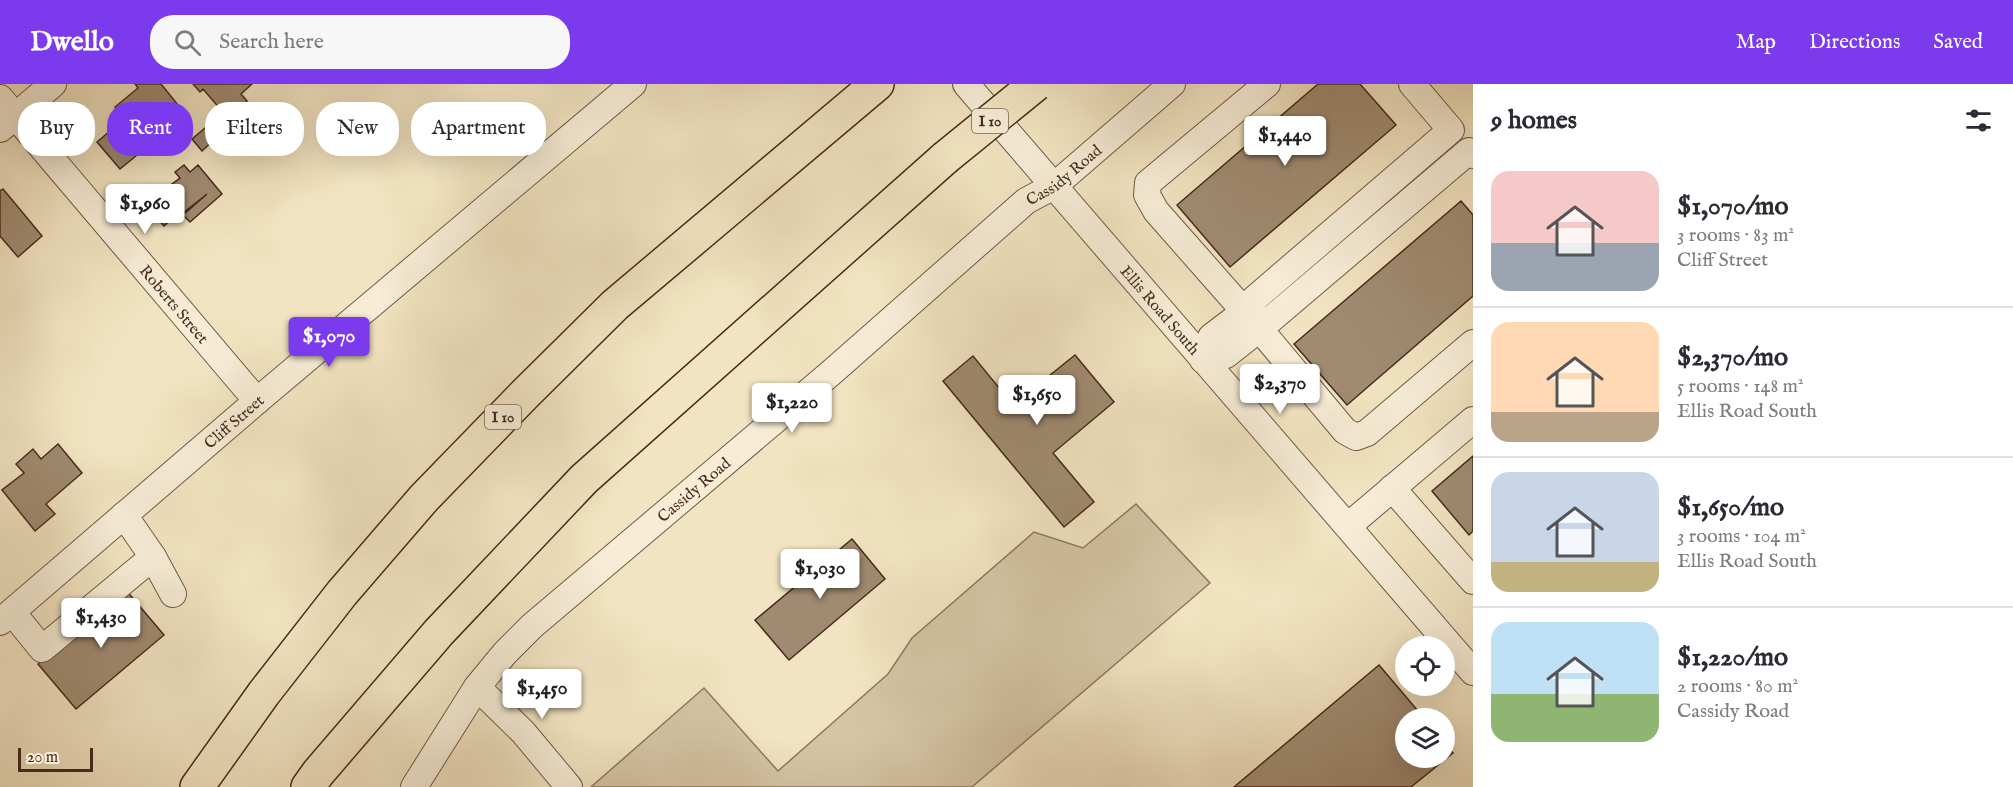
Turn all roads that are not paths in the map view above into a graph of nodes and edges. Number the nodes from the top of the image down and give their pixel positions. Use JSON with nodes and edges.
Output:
{"nodes":[{"id":1,"x":53,"y":84,"type":"edge"},
{"id":2,"x":633,"y":84,"type":"edge"},
{"id":3,"x":966,"y":84,"type":"edge"},
{"id":4,"x":1036,"y":84,"type":"edge"},
{"id":5,"x":1172,"y":84,"type":"edge"},
{"id":6,"x":1268,"y":84,"type":"edge"},
{"id":7,"x":1412,"y":84,"type":"edge"},
{"id":8,"x":869,"y":91,"type":"edge"},
{"id":9,"x":5,"y":114,"type":"edge"},
{"id":10,"x":1450,"y":130,"type":"junction"},
{"id":11,"x":1471,"y":153,"type":"edge"},
{"id":12,"x":1054,"y":186,"type":"junction"},
{"id":13,"x":1252,"y":320,"type":"junction"},
{"id":14,"x":1473,"y":343,"type":"edge"},
{"id":15,"x":1203,"y":360,"type":"junction"},
{"id":16,"x":256,"y":401,"type":"junction"},
{"id":17,"x":1473,"y":420,"type":"edge"},
{"id":18,"x":1392,"y":488,"type":"junction"},
{"id":19,"x":124,"y":515,"type":"junction"},
{"id":20,"x":1348,"y":526,"type":"junction"},
{"id":21,"x":153,"y":557,"type":"junction"},
{"id":22,"x":1473,"y":581,"type":"edge"},
{"id":23,"x":173,"y":594,"type":"dead end"},
{"id":24,"x":6,"y":617,"type":"edge"},
{"id":25,"x":1473,"y":672,"type":"edge"},
{"id":26,"x":477,"y":687,"type":"junction"},
{"id":27,"x":197,"y":787,"type":"edge"},
{"id":28,"x":308,"y":787,"type":"edge"},
{"id":29,"x":414,"y":787,"type":"edge"},
{"id":30,"x":569,"y":787,"type":"edge"}],
"edges":[{"from":1,"to":9,"type":"street"},
{"from":2,"to":16,"type":"street","name":"Cliff Street"},
{"from":3,"to":12,"type":"street","name":"Ellis Road South"},
{"from":4,"to":28,"type":"highway","number":"I 10","bridge":true},
{"from":5,"to":12,"type":"street","name":"Cassidy Road"},
{"from":6,"to":13,"type":"street"},
{"from":7,"to":10,"type":"street"},
{"from":8,"to":27,"type":"highway","number":"I 10"},
{"from":9,"to":16,"type":"street","name":"Roberts Street"},
{"from":10,"to":11,"type":"street"},
{"from":10,"to":13,"type":"street"},
{"from":11,"to":13,"type":"street"},
{"from":12,"to":15,"type":"street","name":"Ellis Road South"},
{"from":12,"to":26,"type":"street","name":"Cassidy Road"},
{"from":13,"to":14,"type":"street"},
{"from":13,"to":15,"type":"street"},
{"from":15,"to":20,"type":"street","name":"Ellis Road South"},
{"from":16,"to":19,"type":"street","name":"Cliff Street"},
{"from":17,"to":18,"type":"street"},
{"from":18,"to":20,"type":"street"},
{"from":18,"to":22,"type":"street"},
{"from":19,"to":21,"type":"street"},
{"from":19,"to":24,"type":"street","name":"Cliff Street"},
{"from":20,"to":25,"type":"street","name":"Ellis Road South"},
{"from":21,"to":23,"type":"street"},
{"from":21,"to":24,"type":"street"},
{"from":26,"to":29,"type":"street","name":"Cassidy Road"},
{"from":26,"to":30,"type":"street"}]}
